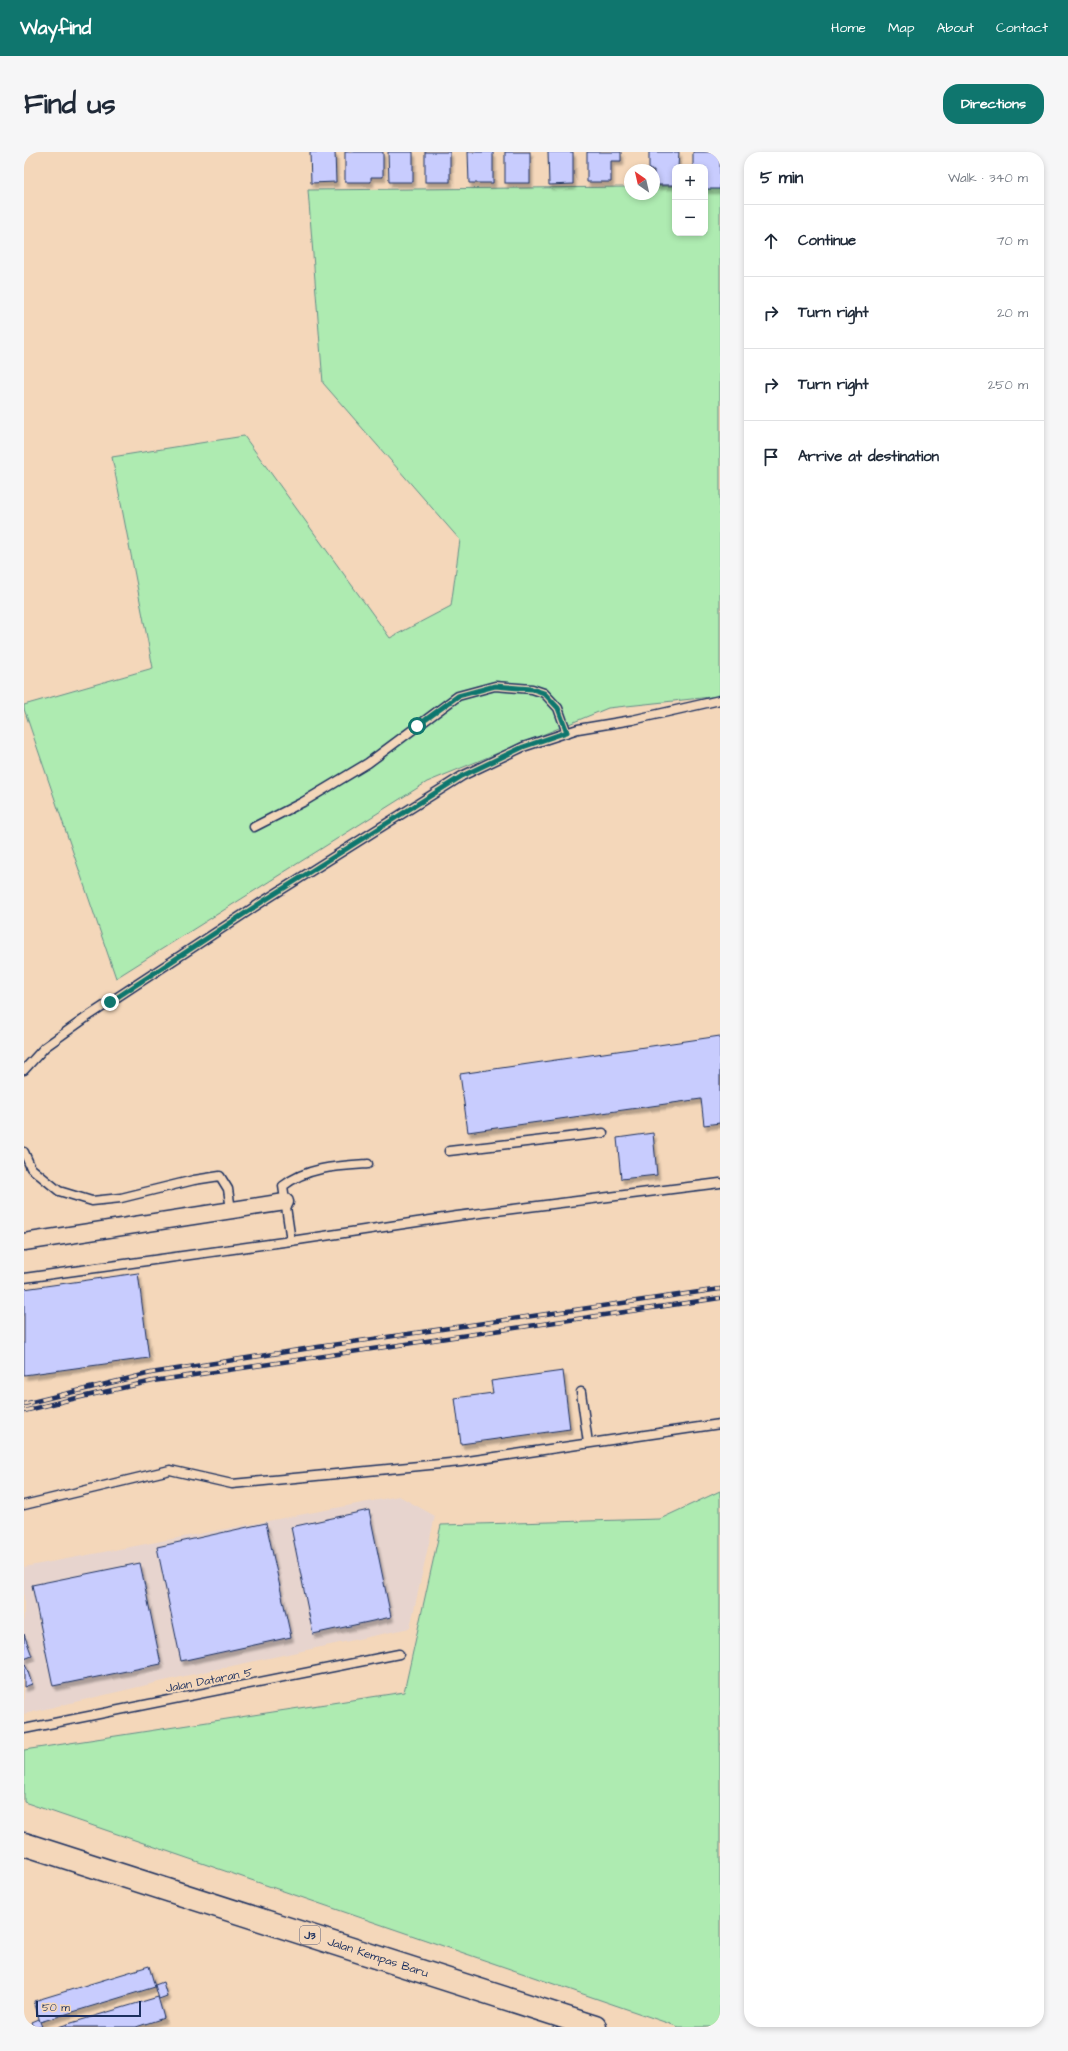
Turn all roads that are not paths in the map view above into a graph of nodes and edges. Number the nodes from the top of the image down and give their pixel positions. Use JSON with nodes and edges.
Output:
{"nodes":[{"id":1,"x":720,"y":700,"type":"edge"},
{"id":2,"x":567,"y":732,"type":"junction"},
{"id":3,"x":254,"y":827,"type":"dead end"},
{"id":4,"x":24,"y":1070,"type":"edge"},
{"id":5,"x":603,"y":1133,"type":"dead end"},
{"id":6,"x":449,"y":1151,"type":"dead end"},
{"id":7,"x":24,"y":1152,"type":"edge"},
{"id":8,"x":368,"y":1164,"type":"dead end"},
{"id":9,"x":720,"y":1183,"type":"edge"},
{"id":10,"x":285,"y":1202,"type":"junction"},
{"id":11,"x":231,"y":1210,"type":"junction"},
{"id":12,"x":291,"y":1241,"type":"junction"},
{"id":13,"x":24,"y":1242,"type":"edge"},
{"id":14,"x":24,"y":1278,"type":"edge"},
{"id":15,"x":581,"y":1392,"type":"dead end"},
{"id":16,"x":720,"y":1424,"type":"edge"},
{"id":17,"x":588,"y":1443,"type":"junction"},
{"id":18,"x":24,"y":1505,"type":"edge"},
{"id":19,"x":399,"y":1654,"type":"dead end"},
{"id":20,"x":24,"y":1729,"type":"edge"},
{"id":21,"x":24,"y":1844,"type":"edge"},
{"id":22,"x":595,"y":2027,"type":"edge"}],
"edges":[{"from":1,"to":2,"type":"lane"},
{"from":2,"to":3,"type":"lane"},
{"from":2,"to":4,"type":"lane"},
{"from":5,"to":6,"type":"lane"},
{"from":7,"to":11,"type":"lane"},
{"from":8,"to":10,"type":"lane"},
{"from":9,"to":12,"type":"lane"},
{"from":10,"to":11,"type":"street"},
{"from":10,"to":12,"type":"lane"},
{"from":11,"to":13,"type":"street"},
{"from":12,"to":14,"type":"lane"},
{"from":15,"to":17,"type":"lane"},
{"from":16,"to":17,"type":"lane"},
{"from":17,"to":18,"type":"lane"},
{"from":19,"to":20,"type":"lane","name":"Jalan Dataran 5"},
{"from":21,"to":22,"type":"main road","name":"Jalan Kempas Baru","number":"J3"}]}
